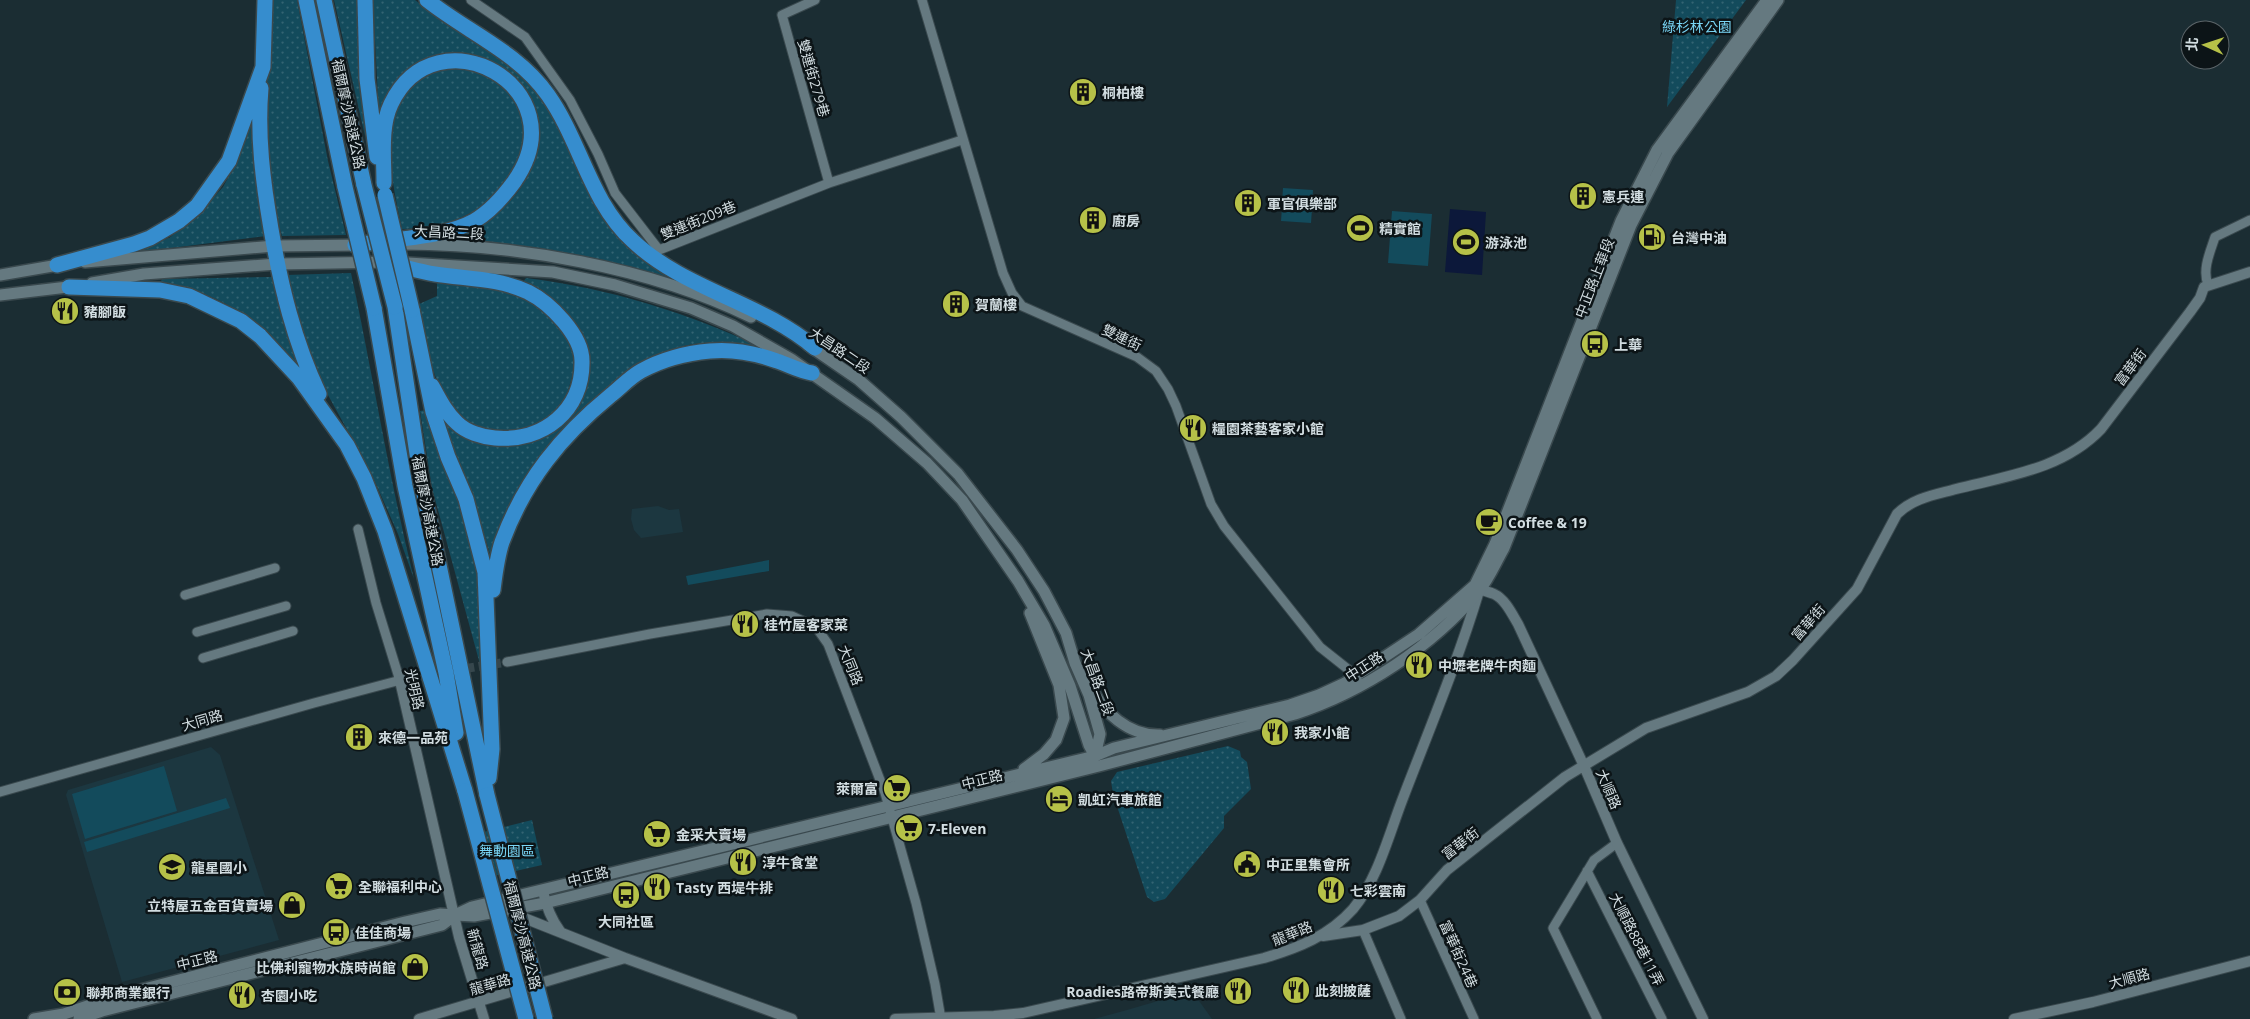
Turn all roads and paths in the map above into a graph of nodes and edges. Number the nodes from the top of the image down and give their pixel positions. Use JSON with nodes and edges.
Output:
{"nodes":[{"id":1,"x":265,"y":0,"type":"edge"},
{"id":2,"x":306,"y":0,"type":"edge"},
{"id":3,"x":324,"y":0,"type":"edge"},
{"id":4,"x":365,"y":0,"type":"edge"},
{"id":5,"x":427,"y":0,"type":"edge"},
{"id":6,"x":471,"y":0,"type":"edge"},
{"id":7,"x":815,"y":0,"type":"edge"},
{"id":8,"x":922,"y":0,"type":"edge"},
{"id":9,"x":1767,"y":0,"type":"edge"},
{"id":10,"x":1778,"y":0,"type":"edge"},
{"id":11,"x":263,"y":67,"type":"junction"},
{"id":12,"x":962,"y":140,"type":"junction"},
{"id":13,"x":829,"y":183,"type":"junction"},
{"id":14,"x":385,"y":189,"type":"junction"},
{"id":15,"x":2250,"y":220,"type":"edge"},
{"id":16,"x":355,"y":244,"type":"junction"},
{"id":17,"x":274,"y":246,"type":"junction"},
{"id":18,"x":381,"y":262,"type":"junction"},
{"id":19,"x":277,"y":264,"type":"junction"},
{"id":20,"x":57,"y":265,"type":"junction"},
{"id":21,"x":2250,"y":272,"type":"edge"},
{"id":22,"x":0,"y":275,"type":"edge"},
{"id":23,"x":2208,"y":284,"type":"junction"},
{"id":24,"x":69,"y":287,"type":"junction"},
{"id":25,"x":0,"y":295,"type":"edge"},
{"id":26,"x":815,"y":348,"type":"junction"},
{"id":27,"x":422,"y":369,"type":"junction"},
{"id":28,"x":812,"y":373,"type":"junction"},
{"id":29,"x":334,"y":428,"type":"junction"},
{"id":30,"x":358,"y":529,"type":"dead end"},
{"id":31,"x":275,"y":568,"type":"dead end"},
{"id":32,"x":1018,"y":580,"type":"junction"},
{"id":33,"x":1477,"y":588,"type":"junction"},
{"id":34,"x":186,"y":595,"type":"dead end"},
{"id":35,"x":286,"y":606,"type":"dead end"},
{"id":36,"x":489,"y":626,"type":"junction"},
{"id":37,"x":293,"y":631,"type":"dead end"},
{"id":38,"x":197,"y":632,"type":"dead end"},
{"id":39,"x":1066,"y":633,"type":"junction"},
{"id":40,"x":203,"y":658,"type":"dead end"},
{"id":41,"x":507,"y":662,"type":"tunnel mouth"},
{"id":42,"x":412,"y":677,"type":"tunnel mouth"},
{"id":43,"x":400,"y":681,"type":"junction"},
{"id":44,"x":1358,"y":682,"type":"junction"},
{"id":45,"x":1177,"y":734,"type":"junction"},
{"id":46,"x":1095,"y":756,"type":"junction"},
{"id":47,"x":1584,"y":766,"type":"junction"},
{"id":48,"x":1003,"y":778,"type":"junction"},
{"id":49,"x":465,"y":791,"type":"junction"},
{"id":50,"x":0,"y":792,"type":"edge"},
{"id":51,"x":487,"y":795,"type":"junction"},
{"id":52,"x":890,"y":810,"type":"junction"},
{"id":53,"x":1617,"y":843,"type":"junction"},
{"id":54,"x":1587,"y":871,"type":"junction"},
{"id":55,"x":544,"y":897,"type":"junction"},
{"id":56,"x":1420,"y":900,"type":"junction"},
{"id":57,"x":512,"y":904,"type":"junction"},
{"id":58,"x":455,"y":915,"type":"junction"},
{"id":59,"x":1363,"y":930,"type":"junction"},
{"id":60,"x":561,"y":931,"type":"junction"},
{"id":61,"x":1323,"y":936,"type":"junction"},
{"id":62,"x":358,"y":940,"type":"junction"},
{"id":63,"x":625,"y":958,"type":"junction"},
{"id":64,"x":2250,"y":961,"type":"edge"},
{"id":65,"x":479,"y":1002,"type":"junction"},
{"id":66,"x":64,"y":1017,"type":"edge"},
{"id":67,"x":34,"y":1019,"type":"edge"},
{"id":68,"x":79,"y":1019,"type":"edge"},
{"id":69,"x":419,"y":1019,"type":"edge"},
{"id":70,"x":484,"y":1019,"type":"edge"},
{"id":71,"x":526,"y":1019,"type":"edge"},
{"id":72,"x":545,"y":1019,"type":"edge"},
{"id":73,"x":792,"y":1019,"type":"edge"},
{"id":74,"x":895,"y":1019,"type":"edge"},
{"id":75,"x":941,"y":1019,"type":"edge"},
{"id":76,"x":1401,"y":1019,"type":"edge"},
{"id":77,"x":1474,"y":1019,"type":"edge"},
{"id":78,"x":1597,"y":1019,"type":"edge"},
{"id":79,"x":1662,"y":1019,"type":"edge"},
{"id":80,"x":1703,"y":1019,"type":"edge"},
{"id":81,"x":2014,"y":1019,"type":"edge"}],
"edges":[{"from":1,"to":11,"type":"highway"},
{"from":2,"to":49,"type":"highway","name":"福爾摩沙高速公路","bridge":true},
{"from":3,"to":51,"type":"highway","name":"福爾摩沙高速公路","bridge":true},
{"from":4,"to":14,"type":"highway"},
{"from":5,"to":26,"type":"highway"},
{"from":6,"to":13,"type":"street","name":"雙連街209巷"},
{"from":7,"to":13,"type":"street","name":"雙連街279巷"},
{"from":8,"to":12,"type":"street","name":"雙連街"},
{"from":9,"to":33,"type":"main road","name":"中正路上華段"},
{"from":10,"to":33,"type":"main road","name":"中正路上華段"},
{"from":11,"to":17,"type":"highway"},
{"from":11,"to":20,"type":"highway"},
{"from":12,"to":13,"type":"street","name":"雙連街209巷"},
{"from":12,"to":44,"type":"street","name":"雙連街"},
{"from":14,"to":16,"type":"highway"},
{"from":14,"to":27,"type":"highway","bridge":true},
{"from":15,"to":23,"type":"street"},
{"from":16,"to":17,"type":"main road","name":"大昌路二段"},
{"from":16,"to":26,"type":"main road","name":"大昌路二段"},
{"from":17,"to":19,"type":"highway"},
{"from":17,"to":20,"type":"main road","name":"大昌路二段"},
{"from":18,"to":19,"type":"main road","name":"大昌路二段"},
{"from":18,"to":27,"type":"highway"},
{"from":18,"to":28,"type":"main road","name":"大昌路二段"},
{"from":19,"to":24,"type":"main road","name":"大昌路二段"},
{"from":19,"to":29,"type":"highway"},
{"from":20,"to":22,"type":"main road","name":"大昌路二段"},
{"from":21,"to":23,"type":"street"},
{"from":23,"to":47,"type":"street","name":"富華街"},
{"from":24,"to":25,"type":"main road","name":"大昌路二段"},
{"from":24,"to":29,"type":"highway"},
{"from":26,"to":39,"type":"main road","name":"大昌路二段"},
{"from":27,"to":36,"type":"highway"},
{"from":28,"to":32,"type":"main road","name":"大昌路二段"},
{"from":28,"to":36,"type":"highway"},
{"from":29,"to":49,"type":"highway"},
{"from":30,"to":43,"type":"street","name":"光明路"},
{"from":31,"to":34,"type":"street"},
{"from":32,"to":46,"type":"main road","name":"大昌路二段"},
{"from":32,"to":48,"type":"main road"},
{"from":33,"to":44,"type":"main road","name":"中正路"},
{"from":33,"to":47,"type":"street","name":"大順路"},
{"from":33,"to":61,"type":"street","name":"龍華路"},
{"from":35,"to":38,"type":"street"},
{"from":36,"to":51,"type":"highway"},
{"from":37,"to":40,"type":"street"},
{"from":39,"to":45,"type":"main road"},
{"from":39,"to":46,"type":"main road","name":"大昌路二段"},
{"from":41,"to":52,"type":"street","name":"大同路"},
{"from":42,"to":43,"type":"street","name":"大同路"},
{"from":43,"to":50,"type":"street","name":"大同路"},
{"from":43,"to":58,"type":"street","name":"光明路"},
{"from":44,"to":45,"type":"main road","name":"中正路"},
{"from":44,"to":52,"type":"main road","name":"中正路"},
{"from":45,"to":46,"type":"main road","name":"中正路"},
{"from":46,"to":48,"type":"main road","name":"中正路"},
{"from":47,"to":53,"type":"street","name":"大順路"},
{"from":47,"to":56,"type":"street","name":"富華街"},
{"from":48,"to":52,"type":"main road","name":"中正路"},
{"from":49,"to":71,"type":"highway","name":"福爾摩沙高速公路","bridge":true},
{"from":51,"to":72,"type":"highway","name":"福爾摩沙高速公路","bridge":true},
{"from":52,"to":55,"type":"main road","name":"中正路"},
{"from":52,"to":75,"type":"street","name":"大同路"},
{"from":53,"to":54,"type":"street"},
{"from":53,"to":80,"type":"street","name":"大順路"},
{"from":54,"to":78,"type":"street"},
{"from":54,"to":79,"type":"street","name":"大順路88巷11弄"},
{"from":55,"to":57,"type":"main road","name":"中正路"},
{"from":55,"to":60,"type":"street"},
{"from":56,"to":59,"type":"street","name":"富華街"},
{"from":56,"to":77,"type":"street","name":"富華街24巷"},
{"from":57,"to":58,"type":"main road","name":"中正路"},
{"from":57,"to":60,"type":"street"},
{"from":58,"to":62,"type":"main road","name":"中正路"},
{"from":58,"to":65,"type":"street","name":"新龍路"},
{"from":59,"to":61,"type":"street","name":"富華街"},
{"from":59,"to":76,"type":"street"},
{"from":60,"to":63,"type":"street"},
{"from":61,"to":75,"type":"street","name":"龍華路"},
{"from":62,"to":66,"type":"main road","name":"中正路"},
{"from":62,"to":68,"type":"main road","name":"中正路"},
{"from":63,"to":65,"type":"street","name":"龍華路"},
{"from":63,"to":73,"type":"street"},
{"from":64,"to":81,"type":"street","name":"大順路"},
{"from":65,"to":69,"type":"street","name":"龍華路"},
{"from":65,"to":70,"type":"street","name":"新龍路"},
{"from":66,"to":67,"type":"main road","name":"中正路"},
{"from":74,"to":75,"type":"street","name":"龍華路"}]}
